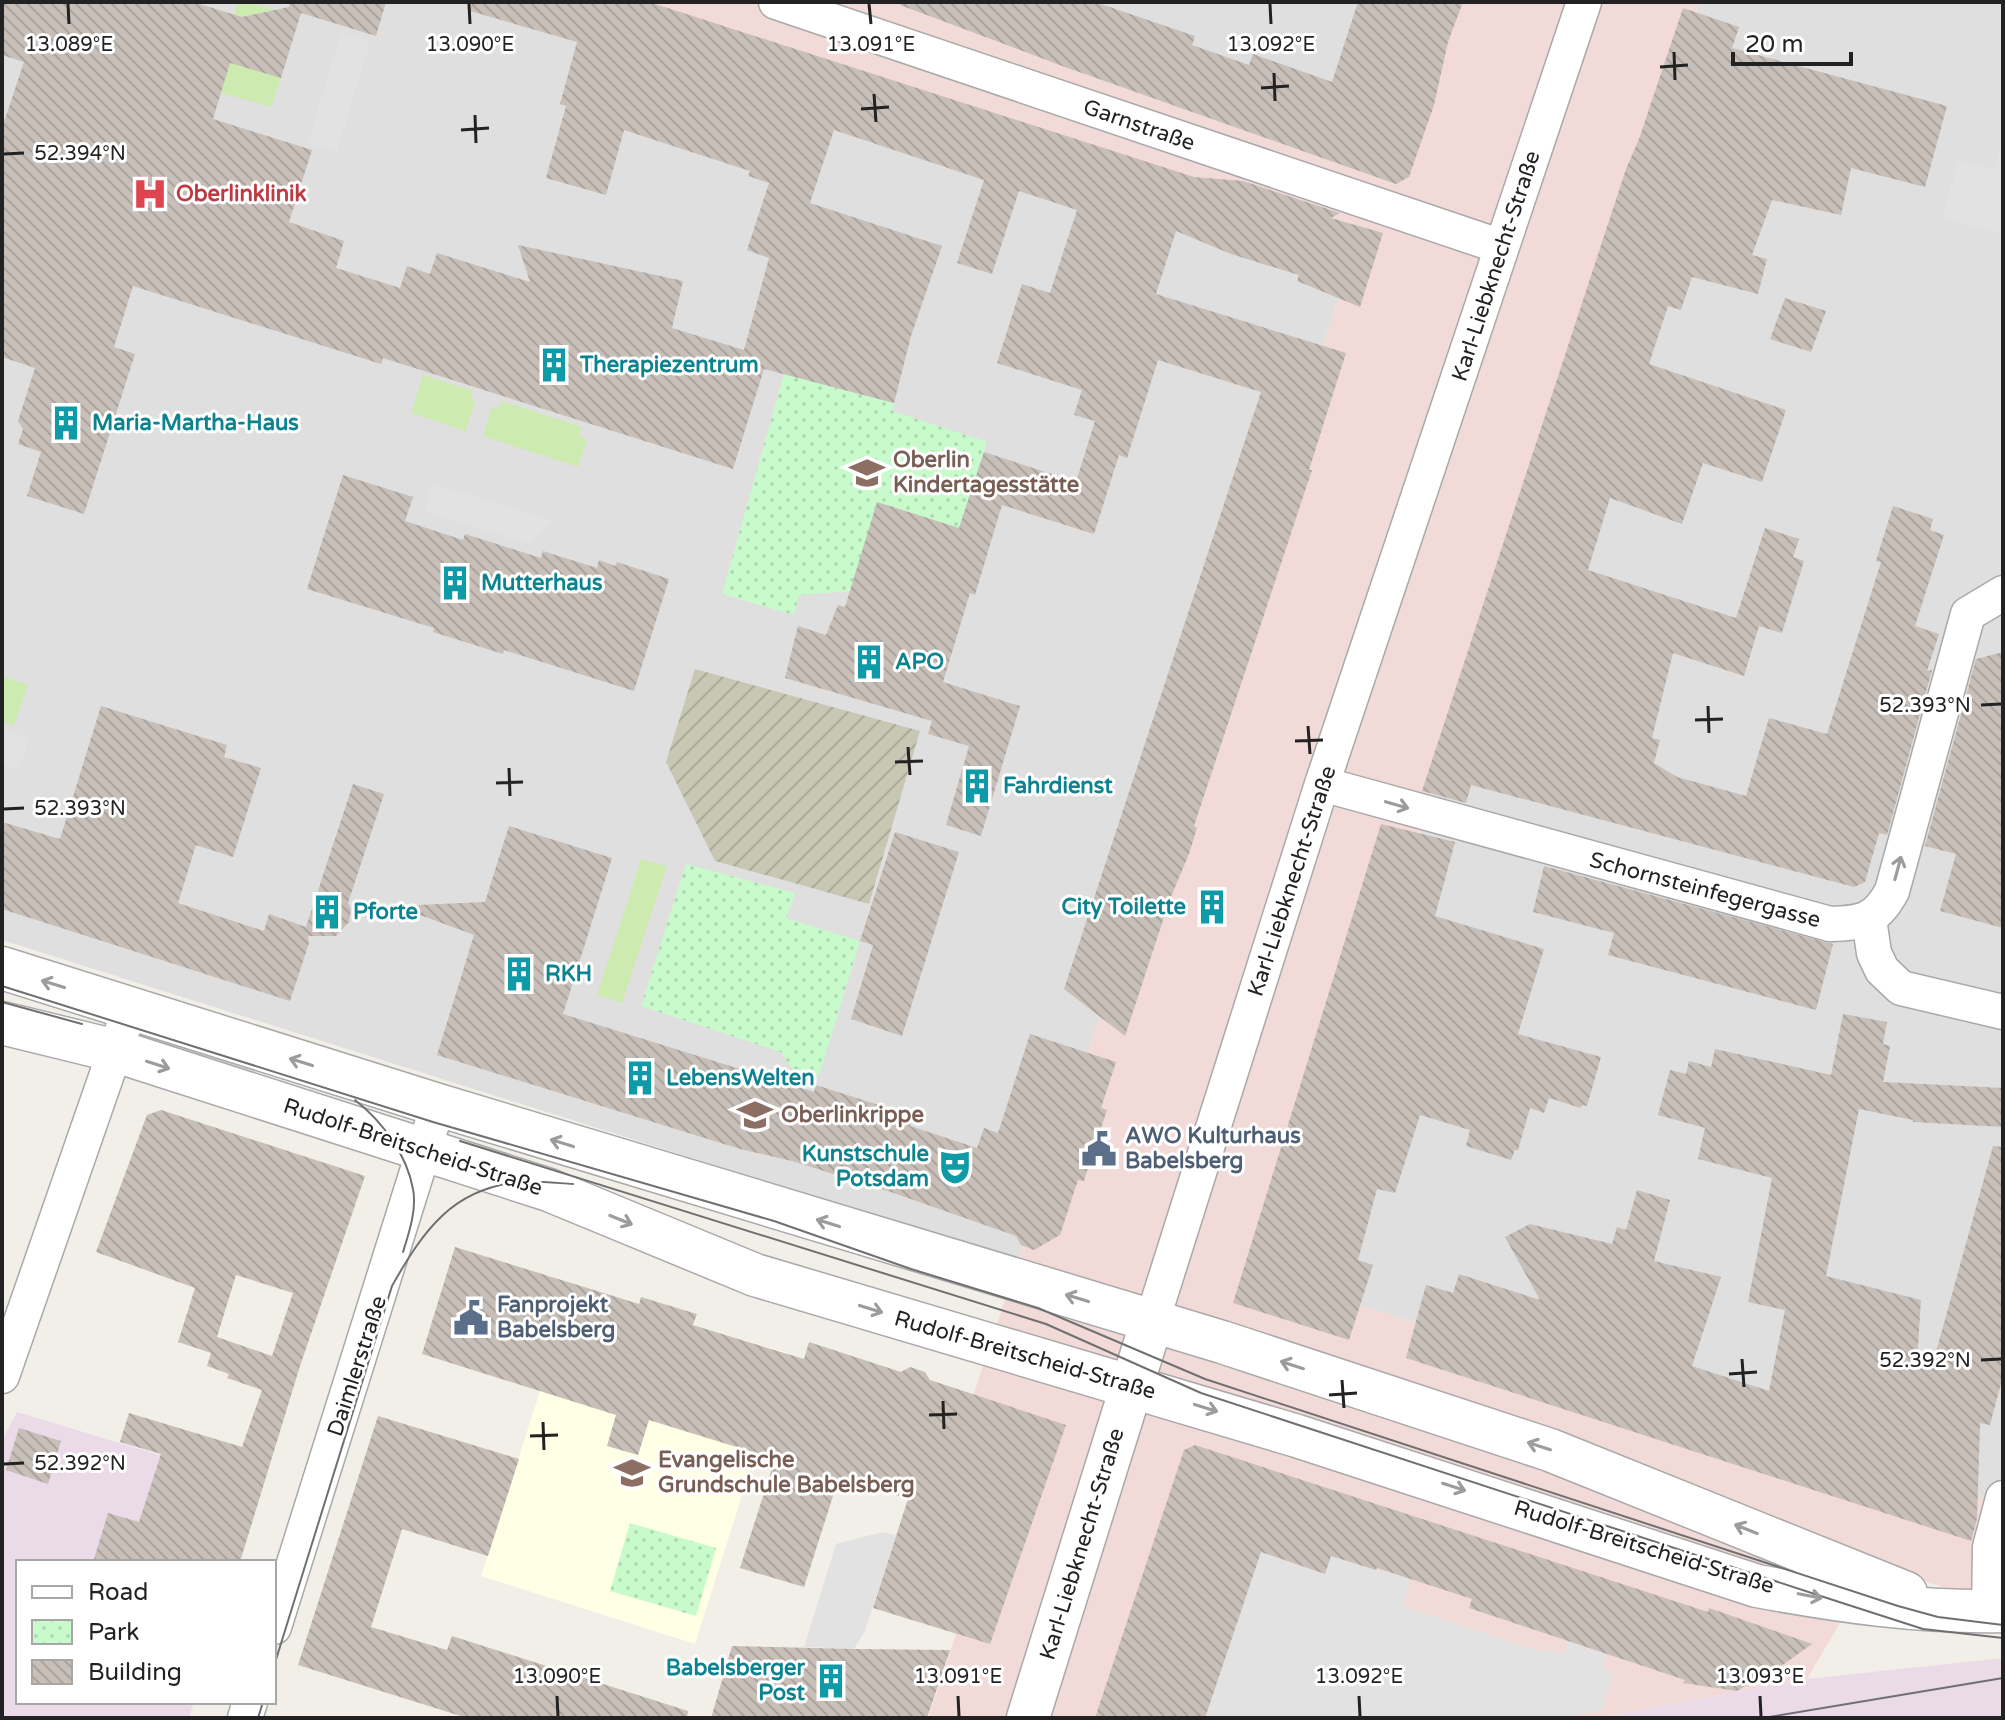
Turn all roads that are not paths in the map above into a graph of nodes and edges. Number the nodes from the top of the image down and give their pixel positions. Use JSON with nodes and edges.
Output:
{"nodes":[{"id":1,"x":776,"y":2,"type":"edge"},
{"id":2,"x":1584,"y":2,"type":"edge"},
{"id":3,"x":1502,"y":247,"type":"junction"},
{"id":4,"x":2003,"y":593,"type":"edge"},
{"id":5,"x":1322,"y":784,"type":"junction"},
{"id":6,"x":1869,"y":919,"type":"junction"},
{"id":7,"x":2,"y":968,"type":"edge"},
{"id":8,"x":130,"y":1008,"type":"junction"},
{"id":9,"x":2003,"y":1012,"type":"edge"},
{"id":10,"x":2,"y":1023,"type":"edge"},
{"id":11,"x":116,"y":1051,"type":"junction"},
{"id":12,"x":438,"y":1105,"type":"junction"},
{"id":13,"x":425,"y":1150,"type":"junction"},
{"id":14,"x":1152,"y":1321,"type":"junction"},
{"id":15,"x":2,"y":1376,"type":"edge"},
{"id":16,"x":1132,"y":1387,"type":"junction"},
{"id":17,"x":2003,"y":1498,"type":"edge"},
{"id":18,"x":1948,"y":1610,"type":"junction"},
{"id":19,"x":1996,"y":1611,"type":"edge"},
{"id":20,"x":276,"y":1621,"type":"edge"},
{"id":21,"x":1028,"y":1718,"type":"edge"}],
"edges":[{"from":1,"to":3,"type":"street","name":"Garnstraße"},
{"from":2,"to":3,"type":"street","name":"Karl-Liebknecht-Straße"},
{"from":3,"to":5,"type":"street","name":"Karl-Liebknecht-Straße"},
{"from":6,"to":4,"type":"street","one_way":true},
{"from":5,"to":6,"type":"street","name":"Schornsteinfegergasse","one_way":true},
{"from":5,"to":14,"type":"street","name":"Karl-Liebknecht-Straße"},
{"from":6,"to":9,"type":"street"},
{"from":8,"to":7,"type":"street","name":"Rudolf-Breitscheid-Straße","one_way":true},
{"from":8,"to":11,"type":"street"},
{"from":12,"to":8,"type":"street","name":"Rudolf-Breitscheid-Straße","one_way":true},
{"from":10,"to":11,"type":"street","name":"Rudolf-Breitscheid-Straße"},
{"from":11,"to":13,"type":"street","name":"Rudolf-Breitscheid-Straße","one_way":true},
{"from":11,"to":15,"type":"street"},
{"from":12,"to":13,"type":"street","name":"Daimlerstraße"},
{"from":14,"to":12,"type":"street","name":"Rudolf-Breitscheid-Straße","one_way":true},
{"from":13,"to":16,"type":"street","name":"Rudolf-Breitscheid-Straße","one_way":true},
{"from":13,"to":20,"type":"street","name":"Daimlerstraße"},
{"from":14,"to":16,"type":"street","name":"Karl-Liebknecht-Straße"},
{"from":18,"to":14,"type":"street","name":"Rudolf-Breitscheid-Straße","one_way":true},
{"from":16,"to":18,"type":"street","name":"Rudolf-Breitscheid-Straße","one_way":true},
{"from":16,"to":21,"type":"street","name":"Karl-Liebknecht-Straße"},
{"from":17,"to":19,"type":"street"},
{"from":18,"to":19,"type":"street","name":"Rudolf-Breitscheid-Straße"}]}
